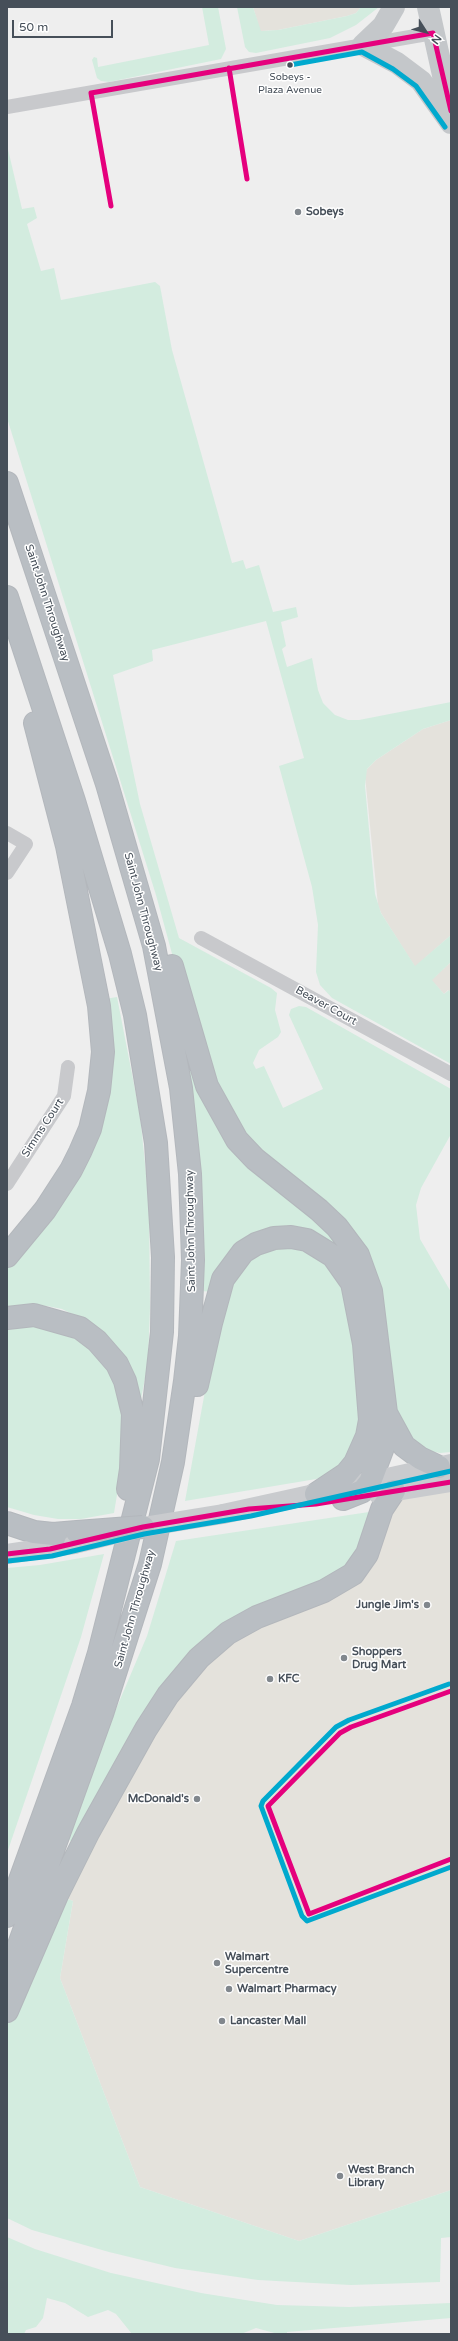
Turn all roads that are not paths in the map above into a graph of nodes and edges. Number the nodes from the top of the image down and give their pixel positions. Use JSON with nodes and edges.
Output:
{"nodes":[{"id":1,"x":394,"y":7,"type":"edge"},
{"id":2,"x":428,"y":7,"type":"edge"},
{"id":3,"x":433,"y":33,"type":"junction"},
{"id":4,"x":363,"y":45,"type":"junction"},
{"id":5,"x":7,"y":107,"type":"edge"},
{"id":6,"x":451,"y":111,"type":"edge"},
{"id":7,"x":451,"y":123,"type":"edge"},
{"id":8,"x":7,"y":483,"type":"edge"},
{"id":9,"x":7,"y":597,"type":"edge"},
{"id":10,"x":7,"y":603,"type":"edge"},
{"id":11,"x":108,"y":784,"type":"junction"},
{"id":12,"x":7,"y":832,"type":"edge"},
{"id":13,"x":7,"y":873,"type":"edge"},
{"id":14,"x":201,"y":938,"type":"dead end"},
{"id":15,"x":68,"y":1067,"type":"dead end"},
{"id":16,"x":451,"y":1074,"type":"edge"},
{"id":17,"x":7,"y":1184,"type":"edge"},
{"id":18,"x":7,"y":1256,"type":"edge"},
{"id":19,"x":7,"y":1318,"type":"edge"},
{"id":20,"x":386,"y":1413,"type":"junction"},
{"id":21,"x":447,"y":1471,"type":"edge"},
{"id":22,"x":370,"y":1482,"type":"junction"},
{"id":23,"x":394,"y":1491,"type":"junction"},
{"id":24,"x":316,"y":1494,"type":"junction"},
{"id":25,"x":343,"y":1499,"type":"junction"},
{"id":26,"x":249,"y":1509,"type":"junction"},
{"id":27,"x":7,"y":1523,"type":"edge"},
{"id":28,"x":142,"y":1527,"type":"joint"},
{"id":29,"x":76,"y":1538,"type":"junction"},
{"id":30,"x":7,"y":1554,"type":"edge"},
{"id":31,"x":150,"y":1564,"type":"junction"},
{"id":32,"x":110,"y":1612,"type":"junction"},
{"id":33,"x":7,"y":1916,"type":"edge"},
{"id":34,"x":7,"y":1978,"type":"edge"},
{"id":35,"x":7,"y":2011,"type":"edge"}],
"edges":[{"from":1,"to":4,"type":"main road"},
{"from":2,"to":3,"type":"main road"},
{"from":3,"to":4,"type":"street"},
{"from":3,"to":6,"type":"main road"},
{"from":4,"to":5,"type":"street"},
{"from":4,"to":7,"type":"main road"},
{"from":8,"to":11,"type":"highway","name":"Saint John Throughway"},
{"from":9,"to":32,"type":"highway","name":"Saint John Throughway"},
{"from":10,"to":18,"type":"highway"},
{"from":11,"to":20,"type":"highway"},
{"from":11,"to":31,"type":"highway","name":"Saint John Throughway"},
{"from":12,"to":13,"type":"street"},
{"from":14,"to":16,"type":"street","name":"Beaver Court"},
{"from":15,"to":17,"type":"street","name":"Simms Court"},
{"from":19,"to":32,"type":"highway"},
{"from":20,"to":21,"type":"highway"},
{"from":20,"to":22,"type":"highway"},
{"from":21,"to":22,"type":"main road"},
{"from":21,"to":23,"type":"main road"},
{"from":22,"to":24,"type":"main road"},
{"from":22,"to":25,"type":"highway"},
{"from":23,"to":25,"type":"main road"},
{"from":23,"to":35,"type":"highway"},
{"from":24,"to":26,"type":"main road"},
{"from":24,"to":31,"type":"highway"},
{"from":25,"to":26,"type":"main road"},
{"from":26,"to":28,"type":"main road","bridge":true},
{"from":27,"to":29,"type":"highway"},
{"from":28,"to":29,"type":"highway","bridge":true},
{"from":29,"to":30,"type":"main road"},
{"from":31,"to":34,"type":"highway","name":"Saint John Throughway"},
{"from":32,"to":33,"type":"highway","name":"Saint John Throughway"}]}
